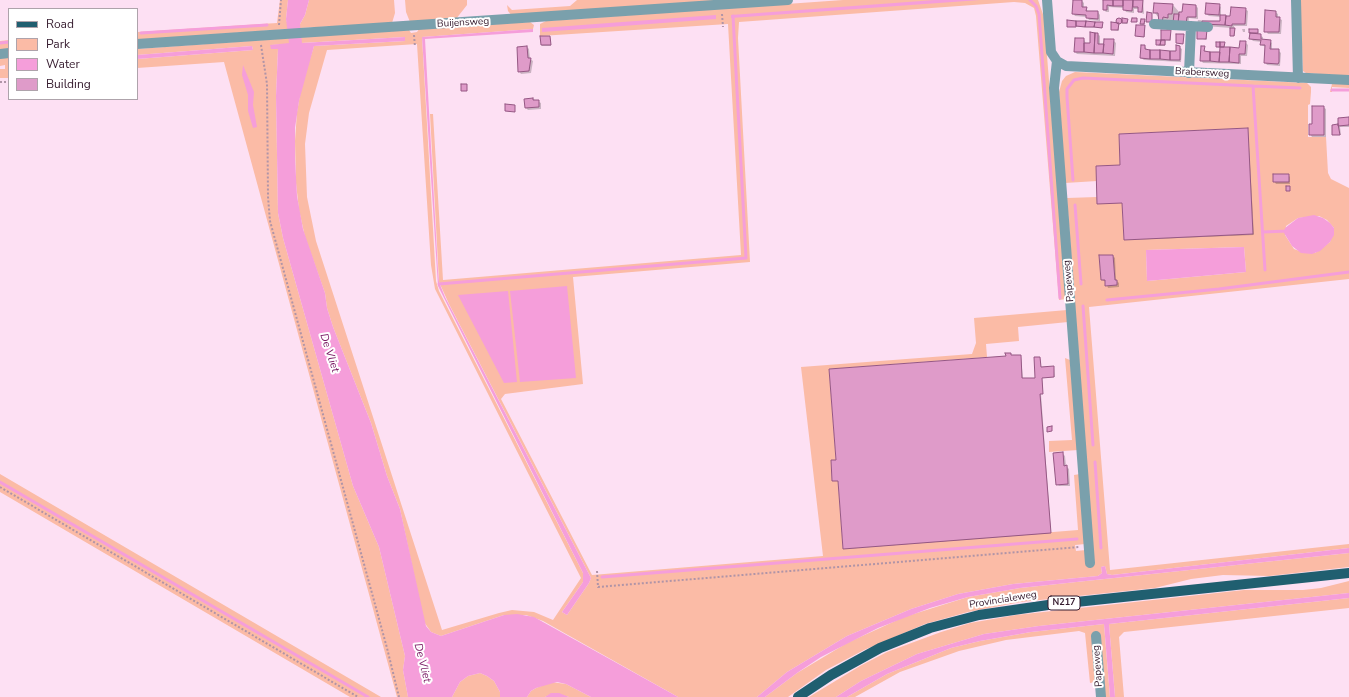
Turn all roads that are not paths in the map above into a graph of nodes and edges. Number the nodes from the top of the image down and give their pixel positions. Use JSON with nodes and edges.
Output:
{"nodes":[{"id":1,"x":788,"y":0,"type":"edge"},
{"id":2,"x":1047,"y":0,"type":"edge"},
{"id":3,"x":1296,"y":0,"type":"edge"},
{"id":4,"x":1154,"y":24,"type":"dead end"},
{"id":5,"x":1191,"y":26,"type":"junction"},
{"id":6,"x":1208,"y":27,"type":"dead end"},
{"id":7,"x":138,"y":44,"type":"edge"},
{"id":8,"x":1057,"y":61,"type":"junction"},
{"id":9,"x":1189,"y":73,"type":"junction"},
{"id":10,"x":1298,"y":78,"type":"junction"},
{"id":11,"x":1349,"y":80,"type":"edge"},
{"id":12,"x":1090,"y":563,"type":"dead end"},
{"id":13,"x":1349,"y":573,"type":"edge"},
{"id":14,"x":1096,"y":636,"type":"dead end"},
{"id":15,"x":798,"y":697,"type":"edge"},
{"id":16,"x":1100,"y":697,"type":"edge"}],
"edges":[{"from":1,"to":7,"type":"street","name":"Buijensweg"},
{"from":2,"to":8,"type":"street","name":"Papeweg"},
{"from":3,"to":10,"type":"street"},
{"from":4,"to":5,"type":"street"},
{"from":5,"to":6,"type":"street"},
{"from":5,"to":9,"type":"street"},
{"from":8,"to":9,"type":"street","name":"Brabersweg"},
{"from":8,"to":12,"type":"street","name":"Papeweg"},
{"from":9,"to":10,"type":"street","name":"Brabersweg"},
{"from":10,"to":11,"type":"street","name":"Brabersweg"},
{"from":13,"to":15,"type":"main road","name":"Provincialeweg","number":"N217"},
{"from":14,"to":16,"type":"street","name":"Papeweg"}]}
